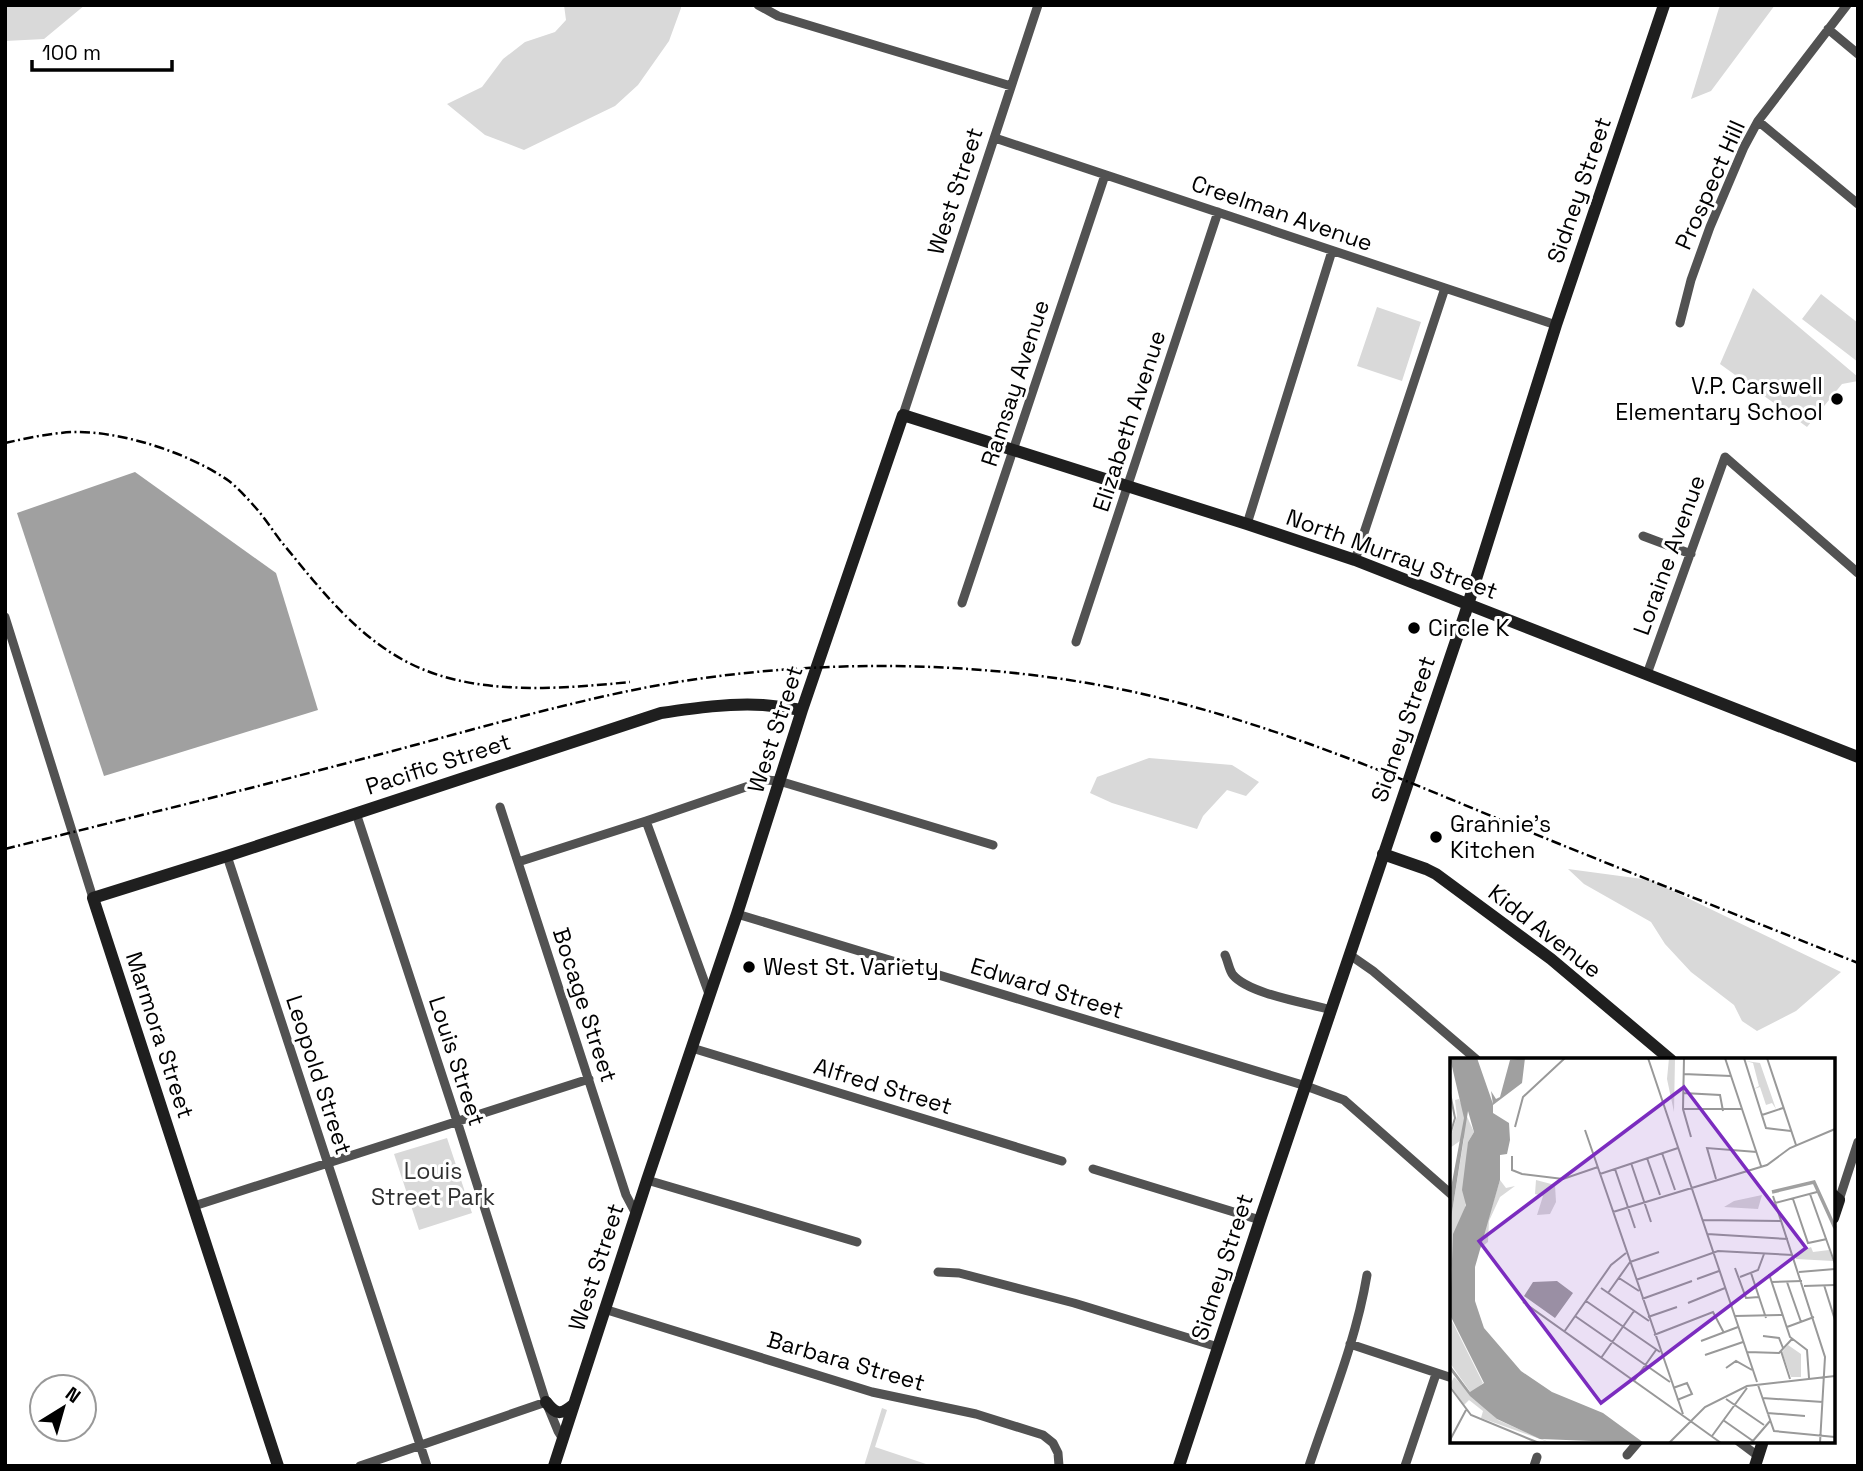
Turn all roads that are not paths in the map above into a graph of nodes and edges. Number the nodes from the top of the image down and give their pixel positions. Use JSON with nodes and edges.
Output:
{"nodes":[{"id":1,"x":758,"y":5,"type":"edge"},
{"id":2,"x":1038,"y":5,"type":"edge"},
{"id":3,"x":1664,"y":5,"type":"edge"},
{"id":4,"x":1847,"y":5,"type":"edge"},
{"id":5,"x":1828,"y":29,"type":"junction"},
{"id":6,"x":1858,"y":54,"type":"edge"},
{"id":7,"x":1011,"y":86,"type":"junction"},
{"id":8,"x":1758,"y":121,"type":"junction"},
{"id":9,"x":995,"y":138,"type":"junction"},
{"id":10,"x":1105,"y":174,"type":"junction"},
{"id":11,"x":1858,"y":204,"type":"edge"},
{"id":12,"x":1218,"y":212,"type":"junction"},
{"id":13,"x":1332,"y":251,"type":"junction"},
{"id":14,"x":1445,"y":288,"type":"junction"},
{"id":15,"x":1680,"y":323,"type":"dead end"},
{"id":16,"x":1556,"y":325,"type":"junction"},
{"id":17,"x":903,"y":415,"type":"junction"},
{"id":18,"x":1013,"y":449,"type":"junction"},
{"id":19,"x":1128,"y":486,"type":"junction"},
{"id":20,"x":1247,"y":524,"type":"junction"},
{"id":21,"x":1643,"y":536,"type":"dead end"},
{"id":22,"x":1691,"y":554,"type":"junction"},
{"id":23,"x":1355,"y":560,"type":"junction"},
{"id":24,"x":1858,"y":573,"type":"edge"},
{"id":25,"x":962,"y":603,"type":"dead end"},
{"id":26,"x":1468,"y":603,"type":"junction"},
{"id":27,"x":5,"y":617,"type":"edge"},
{"id":28,"x":1076,"y":642,"type":"dead end"},
{"id":29,"x":1647,"y":674,"type":"junction"},
{"id":30,"x":802,"y":710,"type":"junction"},
{"id":31,"x":1858,"y":757,"type":"edge"},
{"id":32,"x":779,"y":781,"type":"junction"},
{"id":33,"x":500,"y":807,"type":"dead end"},
{"id":34,"x":356,"y":813,"type":"junction"},
{"id":35,"x":646,"y":821,"type":"junction"},
{"id":36,"x":993,"y":845,"type":"dead end"},
{"id":37,"x":1383,"y":854,"type":"junction"},
{"id":38,"x":227,"y":856,"type":"junction"},
{"id":39,"x":518,"y":862,"type":"junction"},
{"id":40,"x":93,"y":898,"type":"junction"},
{"id":41,"x":737,"y":914,"type":"junction"},
{"id":42,"x":1225,"y":955,"type":"dead end"},
{"id":43,"x":1350,"y":955,"type":"junction"},
{"id":44,"x":709,"y":994,"type":"junction"},
{"id":45,"x":1331,"y":1010,"type":"junction"},
{"id":46,"x":692,"y":1048,"type":"junction"},
{"id":47,"x":1475,"y":1058,"type":"edge"},
{"id":48,"x":1669,"y":1058,"type":"edge"},
{"id":49,"x":589,"y":1079,"type":"junction"},
{"id":50,"x":1306,"y":1086,"type":"junction"},
{"id":51,"x":457,"y":1121,"type":"junction"},
{"id":52,"x":1858,"y":1142,"type":"edge"},
{"id":53,"x":1062,"y":1161,"type":"dead end"},
{"id":54,"x":327,"y":1164,"type":"junction"},
{"id":55,"x":1093,"y":1169,"type":"dead end"},
{"id":56,"x":647,"y":1180,"type":"junction"},
{"id":57,"x":1450,"y":1193,"type":"edge"},
{"id":58,"x":1836,"y":1198,"type":"edge"},
{"id":59,"x":194,"y":1206,"type":"junction"},
{"id":60,"x":636,"y":1214,"type":"junction"},
{"id":61,"x":1260,"y":1220,"type":"junction"},
{"id":62,"x":857,"y":1242,"type":"dead end"},
{"id":63,"x":938,"y":1272,"type":"dead end"},
{"id":64,"x":1367,"y":1275,"type":"dead end"},
{"id":65,"x":604,"y":1309,"type":"junction"},
{"id":66,"x":1350,"y":1344,"type":"junction"},
{"id":67,"x":1218,"y":1347,"type":"junction"},
{"id":68,"x":1436,"y":1374,"type":"junction"},
{"id":69,"x":1450,"y":1378,"type":"edge"},
{"id":70,"x":546,"y":1402,"type":"junction"},
{"id":71,"x":574,"y":1405,"type":"junction"},
{"id":72,"x":562,"y":1439,"type":"junction"},
{"id":73,"x":1637,"y":1443,"type":"edge"},
{"id":74,"x":1740,"y":1443,"type":"edge"},
{"id":75,"x":1762,"y":1443,"type":"edge"},
{"id":76,"x":420,"y":1445,"type":"junction"},
{"id":77,"x":1627,"y":1455,"type":"dead end"},
{"id":78,"x":1756,"y":1461,"type":"edge"},
{"id":79,"x":278,"y":1466,"type":"edge"},
{"id":80,"x":360,"y":1466,"type":"edge"},
{"id":81,"x":427,"y":1466,"type":"edge"},
{"id":82,"x":554,"y":1466,"type":"edge"},
{"id":83,"x":1059,"y":1466,"type":"edge"},
{"id":84,"x":1179,"y":1466,"type":"edge"},
{"id":85,"x":1309,"y":1466,"type":"edge"},
{"id":86,"x":1405,"y":1466,"type":"edge"}],
"edges":[{"from":1,"to":7,"type":"street"},
{"from":2,"to":7,"type":"street","name":"West Street"},
{"from":3,"to":16,"type":"street","name":"Sidney Street"},
{"from":4,"to":5,"type":"street","name":"Prospect Hill"},
{"from":5,"to":6,"type":"street"},
{"from":5,"to":8,"type":"street","name":"Prospect Hill"},
{"from":7,"to":9,"type":"street","name":"West Street"},
{"from":8,"to":11,"type":"street"},
{"from":8,"to":15,"type":"street","name":"Prospect Hill"},
{"from":9,"to":10,"type":"street","name":"Creelman Avenue"},
{"from":9,"to":17,"type":"street","name":"West Street"},
{"from":10,"to":12,"type":"street","name":"Creelman Avenue"},
{"from":10,"to":18,"type":"street","name":"Ramsay Avenue"},
{"from":12,"to":13,"type":"street","name":"Creelman Avenue"},
{"from":12,"to":19,"type":"street","name":"Elizabeth Avenue"},
{"from":13,"to":14,"type":"street","name":"Creelman Avenue"},
{"from":13,"to":20,"type":"street"},
{"from":14,"to":16,"type":"street","name":"Creelman Avenue"},
{"from":14,"to":23,"type":"street"},
{"from":16,"to":26,"type":"street","name":"Sidney Street"},
{"from":17,"to":18,"type":"street","name":"North Murray Street"},
{"from":17,"to":30,"type":"street","name":"West Street"},
{"from":18,"to":19,"type":"street","name":"North Murray Street"},
{"from":18,"to":25,"type":"street","name":"Ramsay Avenue"},
{"from":19,"to":20,"type":"street","name":"North Murray Street"},
{"from":19,"to":28,"type":"street","name":"Elizabeth Avenue"},
{"from":20,"to":23,"type":"street","name":"North Murray Street"},
{"from":21,"to":22,"type":"street"},
{"from":22,"to":24,"type":"street","name":"Loraine Avenue"},
{"from":22,"to":29,"type":"street","name":"Loraine Avenue"},
{"from":23,"to":26,"type":"street","name":"North Murray Street"},
{"from":26,"to":29,"type":"street","name":"North Murray Street"},
{"from":26,"to":37,"type":"street","name":"Sidney Street"},
{"from":27,"to":40,"type":"street","name":"Marmora Street"},
{"from":29,"to":31,"type":"street","name":"North Murray Street"},
{"from":30,"to":32,"type":"street","name":"West Street"},
{"from":30,"to":34,"type":"street","name":"Pacific Street"},
{"from":32,"to":35,"type":"street"},
{"from":32,"to":36,"type":"street"},
{"from":32,"to":41,"type":"street","name":"West Street"},
{"from":33,"to":39,"type":"street","name":"Bocage Street"},
{"from":34,"to":38,"type":"street","name":"Pacific Street"},
{"from":34,"to":51,"type":"street","name":"Louis Street"},
{"from":35,"to":39,"type":"street"},
{"from":35,"to":44,"type":"street"},
{"from":37,"to":43,"type":"street","name":"Sidney Street"},
{"from":37,"to":48,"type":"street","name":"Kidd Avenue"},
{"from":38,"to":40,"type":"street","name":"Pacific Street"},
{"from":38,"to":54,"type":"street","name":"Leopold Street"},
{"from":39,"to":49,"type":"street","name":"Bocage Street"},
{"from":40,"to":59,"type":"street","name":"Marmora Street"},
{"from":41,"to":44,"type":"street","name":"West Street"},
{"from":41,"to":50,"type":"street","name":"Edward Street"},
{"from":42,"to":45,"type":"street"},
{"from":43,"to":45,"type":"street","name":"Sidney Street"},
{"from":43,"to":47,"type":"street"},
{"from":44,"to":46,"type":"street","name":"West Street"},
{"from":45,"to":50,"type":"street","name":"Sidney Street"},
{"from":46,"to":53,"type":"street","name":"Alfred Street"},
{"from":46,"to":56,"type":"street","name":"West Street"},
{"from":49,"to":51,"type":"street"},
{"from":49,"to":60,"type":"street","name":"Bocage Street"},
{"from":50,"to":57,"type":"street","name":"Edward Street"},
{"from":50,"to":61,"type":"street","name":"Sidney Street"},
{"from":51,"to":54,"type":"street"},
{"from":51,"to":70,"type":"street","name":"Louis Street"},
{"from":52,"to":58,"type":"street"},
{"from":54,"to":59,"type":"street"},
{"from":54,"to":76,"type":"street","name":"Leopold Street"},
{"from":55,"to":61,"type":"street"},
{"from":56,"to":60,"type":"street","name":"West Street"},
{"from":56,"to":62,"type":"street"},
{"from":59,"to":79,"type":"street","name":"Marmora Street"},
{"from":60,"to":65,"type":"street","name":"West Street"},
{"from":61,"to":67,"type":"street","name":"Sidney Street"},
{"from":63,"to":67,"type":"street"},
{"from":64,"to":66,"type":"street"},
{"from":65,"to":71,"type":"street","name":"West Street"},
{"from":65,"to":83,"type":"street","name":"Barbara Street"},
{"from":66,"to":68,"type":"street"},
{"from":66,"to":85,"type":"street"},
{"from":67,"to":84,"type":"street","name":"Sidney Street"},
{"from":68,"to":69,"type":"street"},
{"from":68,"to":86,"type":"street"},
{"from":70,"to":71,"type":"street"},
{"from":70,"to":72,"type":"street","name":"Louis Street"},
{"from":70,"to":76,"type":"street"},
{"from":71,"to":72,"type":"street","name":"West Street"},
{"from":72,"to":82,"type":"street","name":"West Street"},
{"from":73,"to":77,"type":"street"},
{"from":74,"to":78,"type":"street"},
{"from":75,"to":78,"type":"street"},
{"from":76,"to":80,"type":"street"},
{"from":76,"to":81,"type":"street","name":"Leopold Street"}]}
